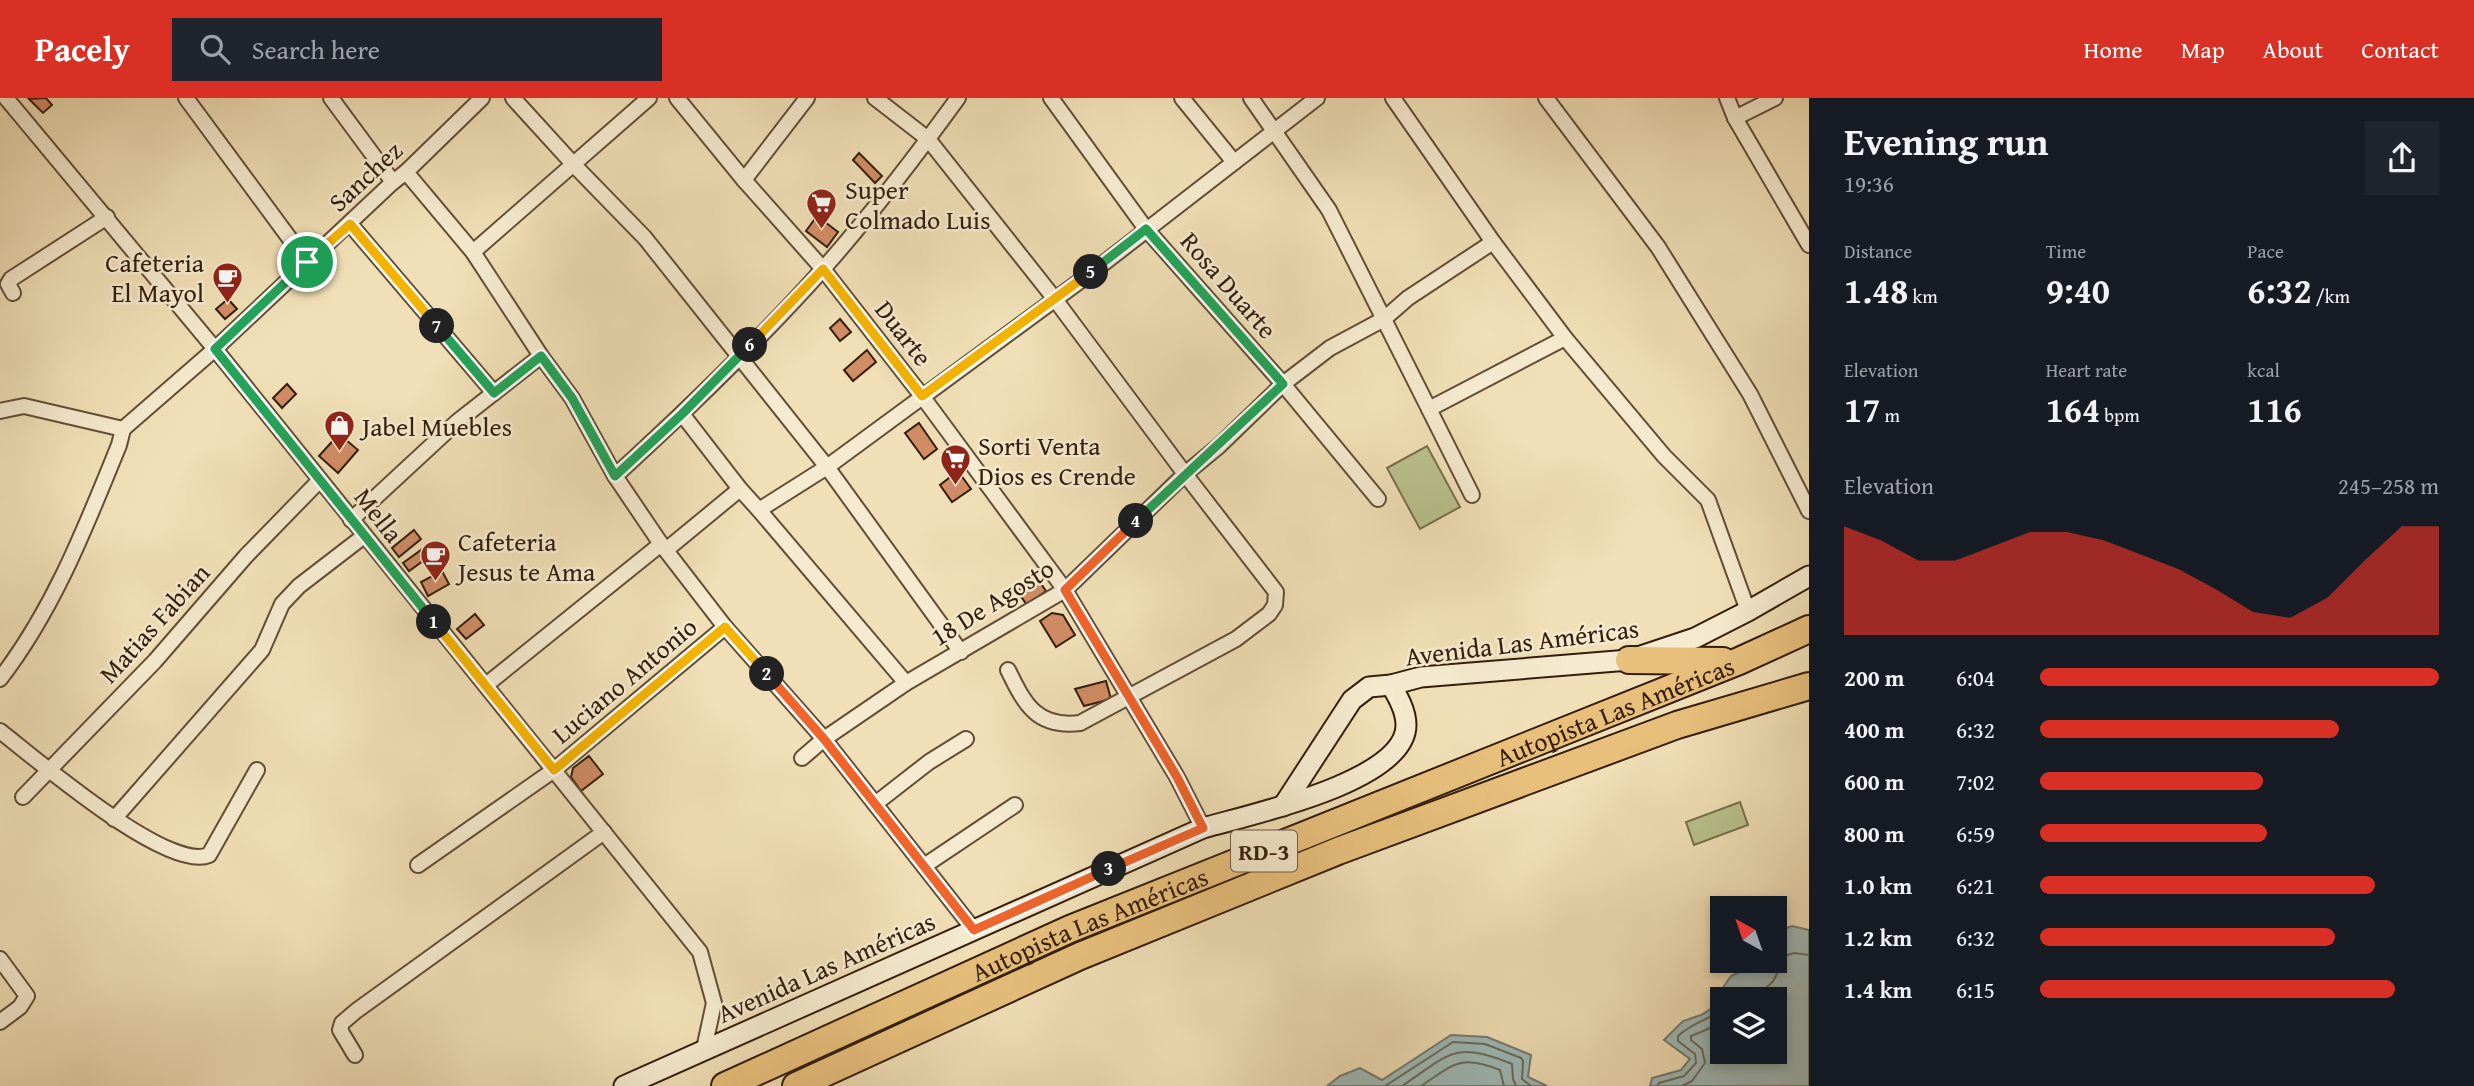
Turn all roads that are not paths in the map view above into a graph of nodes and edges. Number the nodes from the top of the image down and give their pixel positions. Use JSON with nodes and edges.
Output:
{"nodes":[{"id":1,"x":186,"y":98,"type":"edge"},
{"id":2,"x":331,"y":98,"type":"edge"},
{"id":3,"x":482,"y":98,"type":"edge"},
{"id":4,"x":513,"y":98,"type":"edge"},
{"id":5,"x":649,"y":98,"type":"edge"},
{"id":6,"x":677,"y":98,"type":"edge"},
{"id":7,"x":807,"y":98,"type":"edge"},
{"id":8,"x":875,"y":98,"type":"edge"},
{"id":9,"x":958,"y":98,"type":"edge"},
{"id":10,"x":1051,"y":98,"type":"edge"},
{"id":11,"x":1182,"y":98,"type":"edge"},
{"id":12,"x":1251,"y":98,"type":"edge"},
{"id":13,"x":1317,"y":98,"type":"edge"},
{"id":14,"x":1393,"y":98,"type":"edge"},
{"id":15,"x":1546,"y":98,"type":"edge"},
{"id":16,"x":1727,"y":98,"type":"edge"},
{"id":17,"x":1775,"y":98,"type":"edge"},
{"id":18,"x":12,"y":100,"type":"edge"},
{"id":19,"x":1735,"y":118,"type":"junction"},
{"id":20,"x":1276,"y":131,"type":"junction"},
{"id":21,"x":928,"y":139,"type":"junction"},
{"id":22,"x":1234,"y":162,"type":"junction"},
{"id":23,"x":574,"y":165,"type":"junction"},
{"id":24,"x":406,"y":172,"type":"junction"},
{"id":25,"x":744,"y":180,"type":"junction"},
{"id":26,"x":393,"y":182,"type":"junction"},
{"id":27,"x":107,"y":217,"type":"junction"},
{"id":28,"x":350,"y":224,"type":"junction"},
{"id":29,"x":1146,"y":229,"type":"junction"},
{"id":30,"x":1493,"y":242,"type":"junction"},
{"id":31,"x":1809,"y":245,"type":"edge"},
{"id":32,"x":473,"y":252,"type":"junction"},
{"id":33,"x":307,"y":262,"type":"junction"},
{"id":34,"x":823,"y":269,"type":"junction"},
{"id":35,"x":13,"y":293,"type":"dead end"},
{"id":36,"x":1054,"y":299,"type":"junction"},
{"id":37,"x":1384,"y":319,"type":"junction"},
{"id":38,"x":1565,"y":338,"type":"junction"},
{"id":39,"x":215,"y":349,"type":"junction"},
{"id":40,"x":541,"y":356,"type":"junction"},
{"id":41,"x":739,"y":357,"type":"junction"},
{"id":42,"x":1283,"y":384,"type":"junction"},
{"id":43,"x":494,"y":393,"type":"junction"},
{"id":44,"x":922,"y":396,"type":"junction"},
{"id":45,"x":1429,"y":409,"type":"junction"},
{"id":46,"x":0,"y":411,"type":"edge"},
{"id":47,"x":682,"y":414,"type":"junction"},
{"id":48,"x":123,"y":429,"type":"junction"},
{"id":49,"x":827,"y":467,"type":"junction"},
{"id":50,"x":1185,"y":474,"type":"junction"},
{"id":51,"x":615,"y":476,"type":"junction"},
{"id":52,"x":320,"y":480,"type":"junction"},
{"id":53,"x":740,"y":489,"type":"junction"},
{"id":54,"x":1472,"y":495,"type":"dead end"},
{"id":55,"x":1378,"y":499,"type":"dead end"},
{"id":56,"x":759,"y":510,"type":"junction"},
{"id":57,"x":1809,"y":511,"type":"edge"},
{"id":58,"x":351,"y":520,"type":"junction"},
{"id":59,"x":364,"y":536,"type":"junction"},
{"id":60,"x":663,"y":547,"type":"junction"},
{"id":61,"x":1809,"y":576,"type":"edge"},
{"id":62,"x":1065,"y":590,"type":"junction"},
{"id":63,"x":1748,"y":611,"type":"junction"},
{"id":64,"x":725,"y":627,"type":"junction"},
{"id":65,"x":1809,"y":629,"type":"edge"},
{"id":66,"x":961,"y":652,"type":"junction"},
{"id":67,"x":1629,"y":660,"type":"junction"},
{"id":68,"x":1739,"y":662,"type":"junction"},
{"id":69,"x":1008,"y":670,"type":"dead end"},
{"id":70,"x":0,"y":678,"type":"edge"},
{"id":71,"x":906,"y":683,"type":"junction"},
{"id":72,"x":486,"y":685,"type":"junction"},
{"id":73,"x":1391,"y":685,"type":"junction"},
{"id":74,"x":1809,"y":686,"type":"edge"},
{"id":75,"x":1128,"y":695,"type":"junction"},
{"id":76,"x":0,"y":731,"type":"edge"},
{"id":77,"x":824,"y":739,"type":"junction"},
{"id":78,"x":966,"y":739,"type":"dead end"},
{"id":79,"x":802,"y":758,"type":"dead end"},
{"id":80,"x":50,"y":770,"type":"junction"},
{"id":81,"x":554,"y":770,"type":"junction"},
{"id":82,"x":257,"y":771,"type":"dead end"},
{"id":83,"x":23,"y":797,"type":"dead end"},
{"id":84,"x":875,"y":804,"type":"junction"},
{"id":85,"x":1015,"y":805,"type":"dead end"},
{"id":86,"x":1283,"y":806,"type":"junction"},
{"id":87,"x":114,"y":819,"type":"junction"},
{"id":88,"x":1203,"y":828,"type":"junction"},
{"id":89,"x":604,"y":832,"type":"junction"},
{"id":90,"x":418,"y":864,"type":"dead end"},
{"id":91,"x":924,"y":866,"type":"junction"},
{"id":92,"x":974,"y":930,"type":"junction"},
{"id":93,"x":0,"y":959,"type":"edge"},
{"id":94,"x":0,"y":1022,"type":"edge"},
{"id":95,"x":704,"y":1049,"type":"junction"},
{"id":96,"x":355,"y":1055,"type":"dead end"},
{"id":97,"x":624,"y":1086,"type":"edge"},
{"id":98,"x":725,"y":1086,"type":"edge"},
{"id":99,"x":796,"y":1086,"type":"edge"}],
"edges":[{"from":1,"to":33,"type":"street"},
{"from":2,"to":26,"type":"street"},
{"from":3,"to":24,"type":"street","name":"Sanchez"},
{"from":4,"to":23,"type":"street"},
{"from":5,"to":23,"type":"street"},
{"from":6,"to":25,"type":"street","name":"Duarte"},
{"from":7,"to":25,"type":"street"},
{"from":8,"to":21,"type":"street"},
{"from":9,"to":21,"type":"street"},
{"from":10,"to":29,"type":"street","name":"Rosa Duarte"},
{"from":11,"to":22,"type":"street"},
{"from":12,"to":20,"type":"street"},
{"from":13,"to":20,"type":"street"},
{"from":14,"to":30,"type":"street"},
{"from":15,"to":57,"type":"street"},
{"from":16,"to":19,"type":"street"},
{"from":17,"to":19,"type":"street"},
{"from":18,"to":27,"type":"street","name":"Mella"},
{"from":19,"to":31,"type":"street"},
{"from":20,"to":22,"type":"street"},
{"from":20,"to":37,"type":"street"},
{"from":21,"to":34,"type":"street"},
{"from":21,"to":36,"type":"street"},
{"from":22,"to":29,"type":"street"},
{"from":23,"to":32,"type":"street"},
{"from":23,"to":41,"type":"street"},
{"from":24,"to":26,"type":"street","name":"Sanchez"},
{"from":24,"to":32,"type":"street"},
{"from":25,"to":34,"type":"street","name":"Duarte"},
{"from":26,"to":28,"type":"street","name":"Sanchez"},
{"from":27,"to":35,"type":"street"},
{"from":27,"to":39,"type":"street","name":"Mella"},
{"from":28,"to":33,"type":"street","name":"Sanchez"},
{"from":28,"to":43,"type":"street"},
{"from":29,"to":36,"type":"street"},
{"from":29,"to":42,"type":"street","name":"Rosa Duarte"},
{"from":30,"to":37,"type":"street","name":"18 De Agosto"},
{"from":30,"to":38,"type":"street"},
{"from":32,"to":40,"type":"street"},
{"from":33,"to":39,"type":"street","name":"Sanchez"},
{"from":34,"to":41,"type":"street"},
{"from":34,"to":44,"type":"street","name":"Duarte"},
{"from":36,"to":44,"type":"street"},
{"from":36,"to":50,"type":"street"},
{"from":37,"to":42,"type":"street","name":"18 De Agosto"},
{"from":37,"to":45,"type":"street"},
{"from":38,"to":45,"type":"street"},
{"from":38,"to":63,"type":"street"},
{"from":39,"to":48,"type":"street","name":"Sanchez"},
{"from":39,"to":52,"type":"street","name":"Mella"},
{"from":40,"to":43,"type":"street"},
{"from":40,"to":51,"type":"street"},
{"from":41,"to":47,"type":"street"},
{"from":41,"to":49,"type":"street"},
{"from":42,"to":50,"type":"street","name":"18 De Agosto"},
{"from":42,"to":55,"type":"street","name":"Rosa Duarte"},
{"from":43,"to":58,"type":"street"},
{"from":44,"to":49,"type":"street"},
{"from":44,"to":62,"type":"street","name":"Duarte"},
{"from":45,"to":54,"type":"street"},
{"from":46,"to":48,"type":"street"},
{"from":47,"to":51,"type":"street"},
{"from":47,"to":53,"type":"street"},
{"from":48,"to":70,"type":"street"},
{"from":49,"to":56,"type":"street"},
{"from":49,"to":66,"type":"street"},
{"from":50,"to":62,"type":"street","name":"18 De Agosto"},
{"from":50,"to":75,"type":"street"},
{"from":51,"to":60,"type":"street"},
{"from":52,"to":58,"type":"street","name":"Mella"},
{"from":52,"to":80,"type":"street","name":"Matias Fabian"},
{"from":53,"to":56,"type":"street"},
{"from":53,"to":60,"type":"street"},
{"from":56,"to":71,"type":"street"},
{"from":58,"to":59,"type":"street","name":"Mella"},
{"from":59,"to":72,"type":"street","name":"Mella"},
{"from":59,"to":87,"type":"street"},
{"from":60,"to":64,"type":"street"},
{"from":60,"to":72,"type":"street"},
{"from":61,"to":63,"type":"main road","name":"Avenida Las Américas"},
{"from":62,"to":66,"type":"street","name":"18 De Agosto"},
{"from":62,"to":75,"type":"street","name":"Duarte"},
{"from":63,"to":67,"type":"main road","name":"Avenida Las Américas"},
{"from":64,"to":77,"type":"street"},
{"from":64,"to":81,"type":"street","name":"Luciano Antonio"},
{"from":65,"to":68,"type":"highway","name":"Autopista Las Américas","number":"RD-3"},
{"from":66,"to":71,"type":"street","name":"18 De Agosto"},
{"from":67,"to":68,"type":"highway"},
{"from":67,"to":73,"type":"main road","name":"Avenida Las Américas"},
{"from":68,"to":98,"type":"highway","name":"Autopista Las Américas","number":"RD-3"},
{"from":69,"to":75,"type":"street"},
{"from":71,"to":77,"type":"street","name":"18 De Agosto"},
{"from":72,"to":81,"type":"street","name":"Mella"},
{"from":73,"to":86,"type":"main road","name":"Avenida Las Américas"},
{"from":73,"to":86,"type":"main road","name":"Avenida Las Américas"},
{"from":74,"to":99,"type":"highway","name":"Autopista Las Américas","number":"RD-3"},
{"from":75,"to":88,"type":"street","name":"Duarte"},
{"from":76,"to":80,"type":"street"},
{"from":77,"to":79,"type":"street","name":"18 De Agosto"},
{"from":77,"to":84,"type":"street"},
{"from":78,"to":84,"type":"street"},
{"from":80,"to":83,"type":"street","name":"Matias Fabian"},
{"from":80,"to":87,"type":"street"},
{"from":81,"to":89,"type":"street","name":"Mella"},
{"from":81,"to":90,"type":"street","name":"Luciano Antonio"},
{"from":82,"to":87,"type":"street"},
{"from":84,"to":91,"type":"street"},
{"from":85,"to":91,"type":"street"},
{"from":86,"to":88,"type":"main road","name":"Avenida Las Américas"},
{"from":88,"to":92,"type":"main road","name":"Avenida Las Américas"},
{"from":89,"to":95,"type":"street","name":"Mella"},
{"from":89,"to":96,"type":"street"},
{"from":91,"to":92,"type":"street"},
{"from":92,"to":95,"type":"main road","name":"Avenida Las Américas"},
{"from":93,"to":94,"type":"street"},
{"from":95,"to":97,"type":"main road","name":"Avenida Las Américas"}]}
